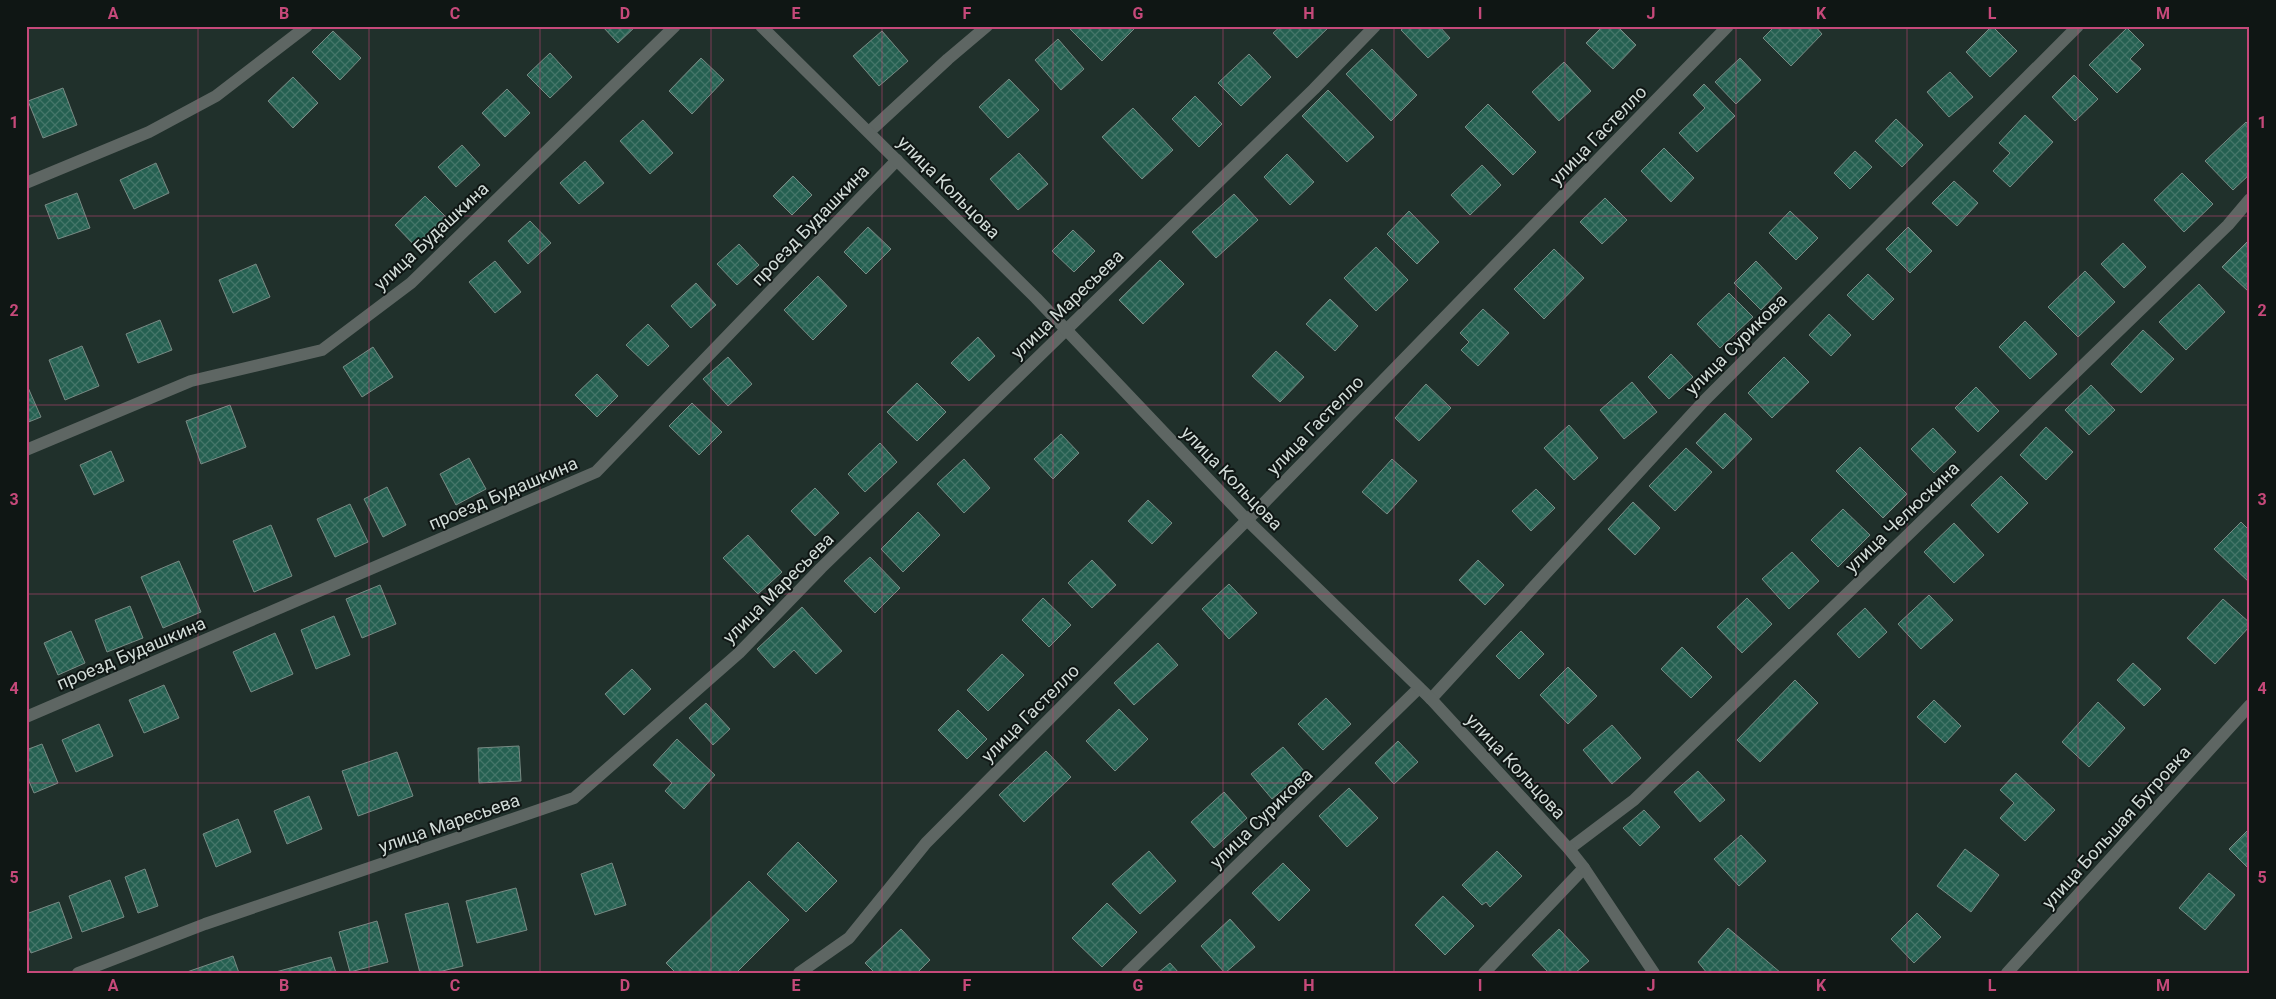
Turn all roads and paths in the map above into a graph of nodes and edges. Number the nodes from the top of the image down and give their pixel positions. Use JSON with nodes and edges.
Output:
{"nodes":[{"id":1,"x":307,"y":26,"type":"edge"},
{"id":2,"x":675,"y":26,"type":"edge"},
{"id":3,"x":761,"y":26,"type":"edge"},
{"id":4,"x":987,"y":26,"type":"edge"},
{"id":5,"x":1375,"y":26,"type":"edge"},
{"id":6,"x":1728,"y":26,"type":"edge"},
{"id":7,"x":2078,"y":26,"type":"edge"},
{"id":8,"x":869,"y":132,"type":"junction"},
{"id":9,"x":897,"y":160,"type":"junction"},
{"id":10,"x":26,"y":183,"type":"edge"},
{"id":11,"x":2250,"y":199,"type":"edge"},
{"id":12,"x":1066,"y":330,"type":"junction"},
{"id":13,"x":26,"y":450,"type":"edge"},
{"id":14,"x":1247,"y":520,"type":"junction"},
{"id":15,"x":1419,"y":688,"type":"junction"},
{"id":16,"x":1431,"y":699,"type":"junction"},
{"id":17,"x":2250,"y":705,"type":"edge"},
{"id":18,"x":26,"y":717,"type":"edge"},
{"id":19,"x":1569,"y":849,"type":"junction"},
{"id":20,"x":1584,"y":868,"type":"junction"},
{"id":21,"x":78,"y":973,"type":"edge"},
{"id":22,"x":799,"y":973,"type":"edge"},
{"id":23,"x":1127,"y":973,"type":"edge"},
{"id":24,"x":1484,"y":973,"type":"edge"},
{"id":25,"x":1654,"y":973,"type":"edge"},
{"id":26,"x":2007,"y":973,"type":"edge"}],
"edges":[{"from":1,"to":10,"type":"street"},
{"from":2,"to":13,"type":"street","name":"улица Будашкина"},
{"from":3,"to":8,"type":"street","name":"улица Кольцова"},
{"from":4,"to":8,"type":"street"},
{"from":5,"to":12,"type":"street","name":"улица Маресьева"},
{"from":6,"to":14,"type":"street","name":"улица Гастелло"},
{"from":7,"to":16,"type":"street","name":"улица Сурикова"},
{"from":8,"to":9,"type":"street","name":"улица Кольцова"},
{"from":9,"to":12,"type":"street","name":"улица Кольцова"},
{"from":9,"to":18,"type":"street","name":"проезд Будашкина"},
{"from":11,"to":19,"type":"street","name":"улица Челюскина"},
{"from":12,"to":14,"type":"street","name":"улица Кольцова"},
{"from":12,"to":21,"type":"street","name":"улица Маресьева"},
{"from":14,"to":15,"type":"street","name":"улица Кольцова"},
{"from":14,"to":22,"type":"street","name":"улица Гастелло"},
{"from":15,"to":16,"type":"street","name":"улица Кольцова"},
{"from":15,"to":23,"type":"street","name":"улица Сурикова"},
{"from":16,"to":19,"type":"street","name":"улица Кольцова"},
{"from":17,"to":26,"type":"street","name":"улица Большая Бугровка"},
{"from":19,"to":20,"type":"street","name":"улица Кольцова"},
{"from":20,"to":24,"type":"street"},
{"from":20,"to":25,"type":"street","name":"улица Кольцова"}]}
